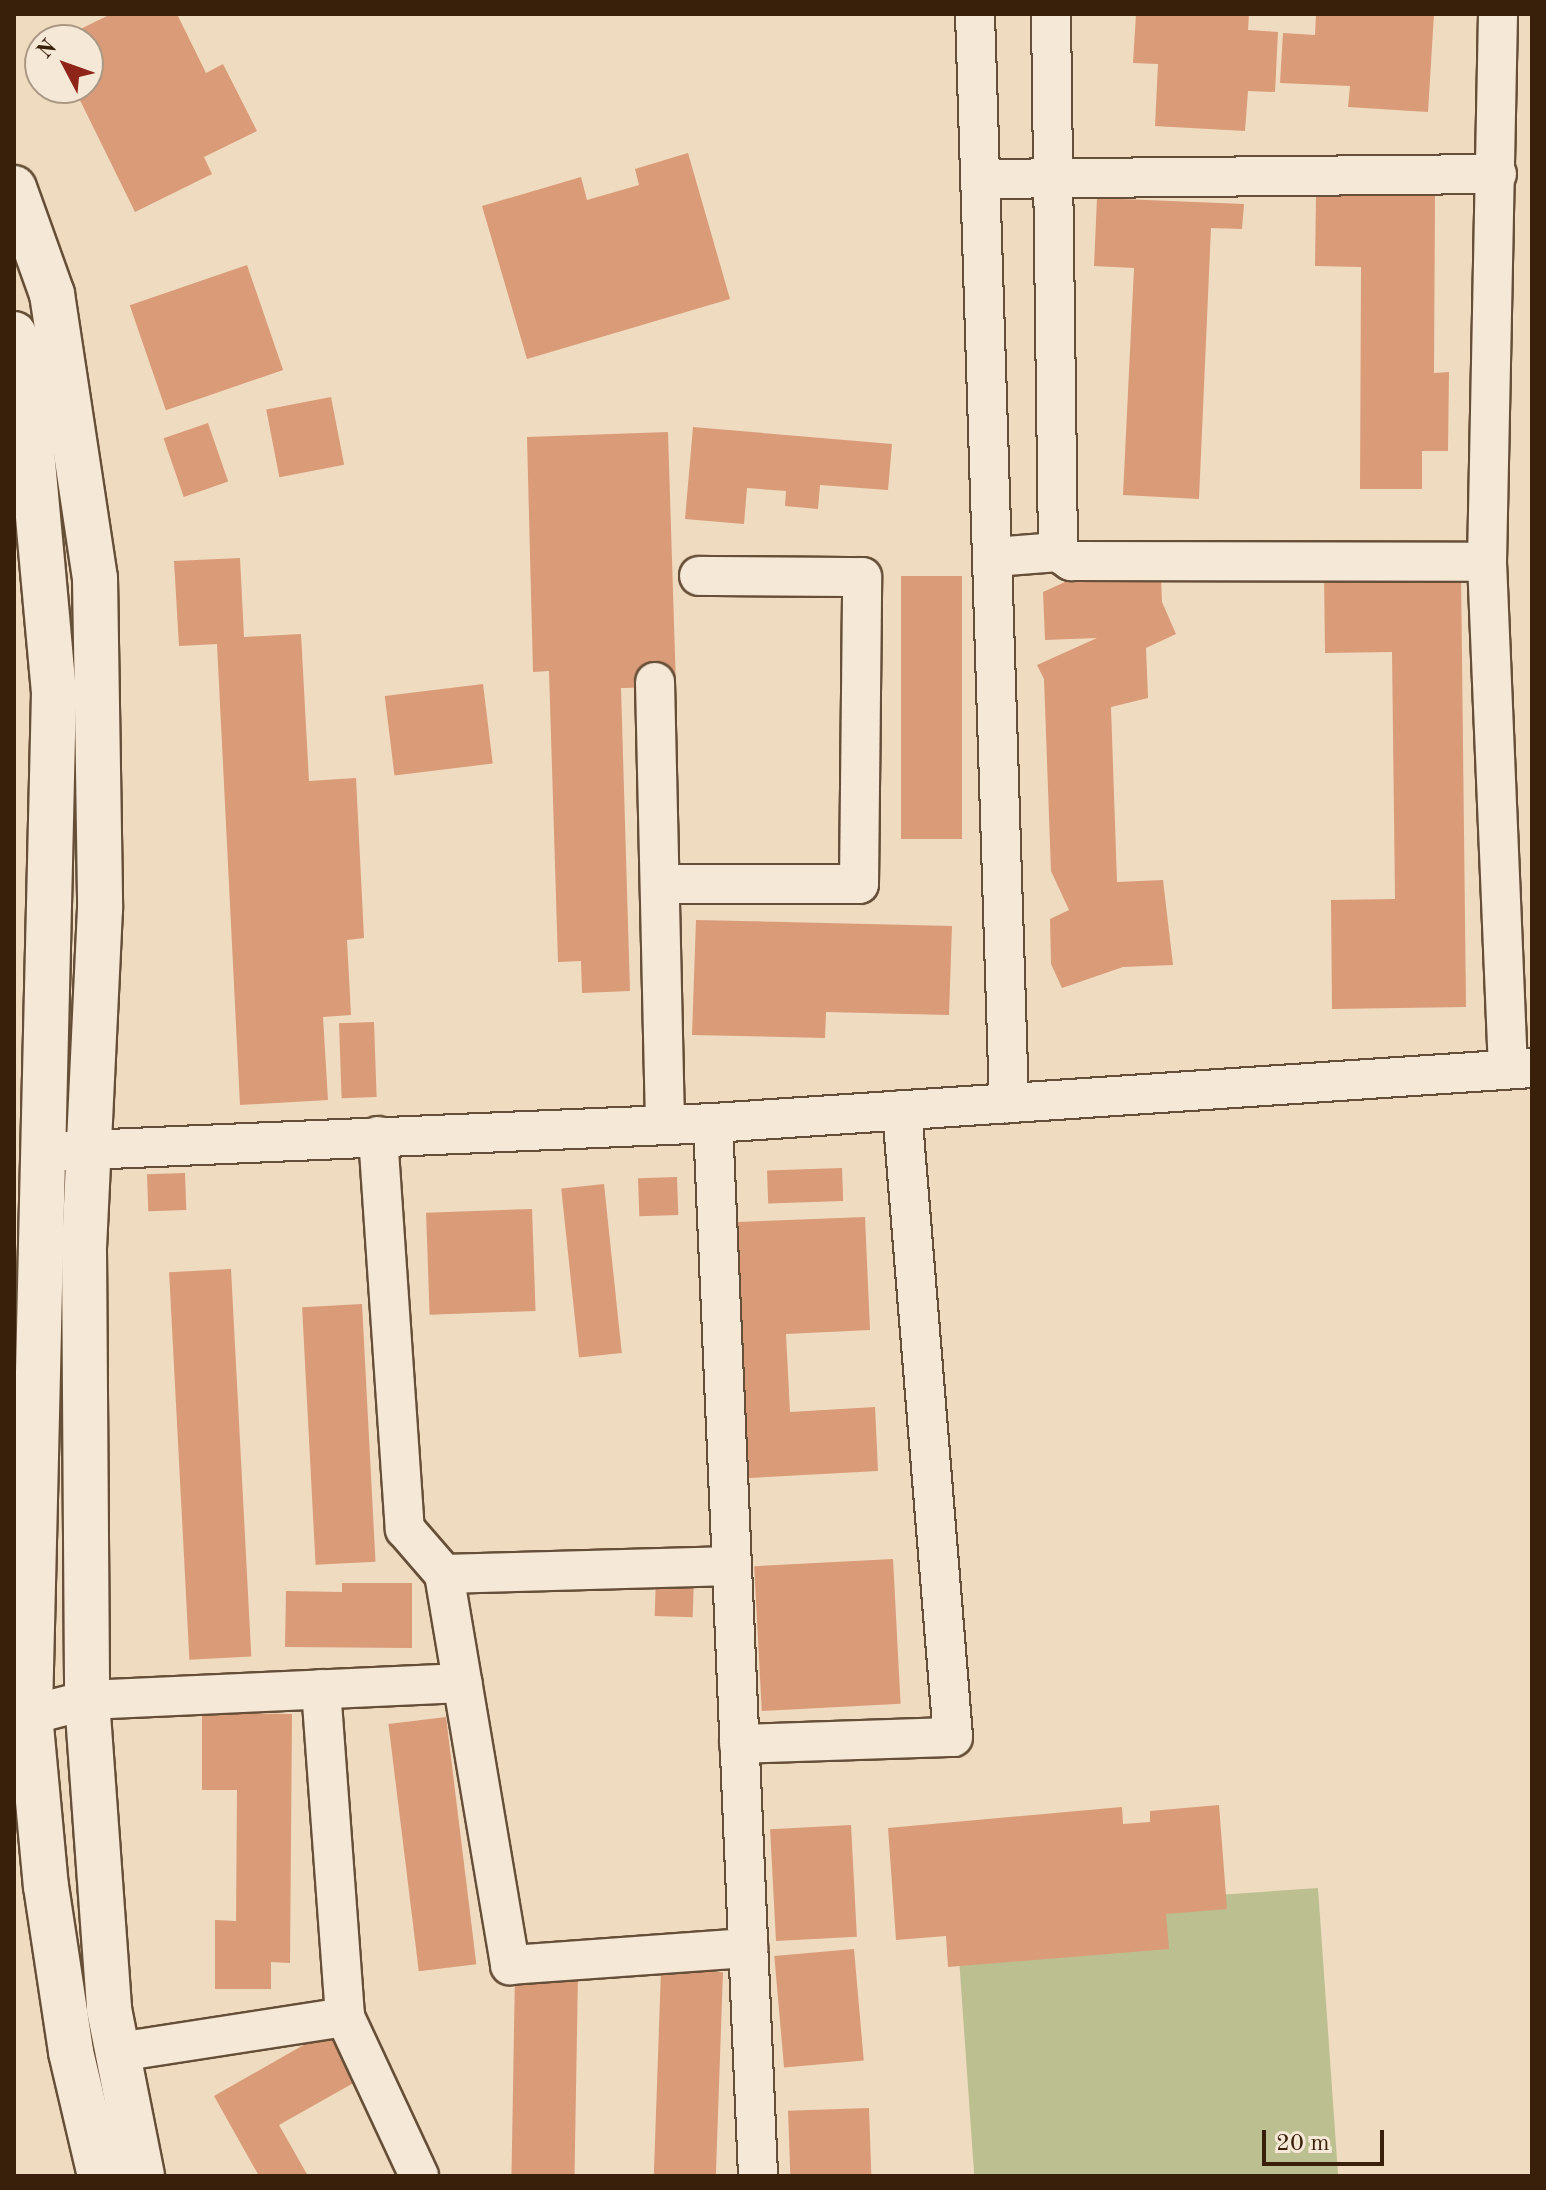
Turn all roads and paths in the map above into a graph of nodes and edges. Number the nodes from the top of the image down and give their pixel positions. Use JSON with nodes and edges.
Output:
{"nodes":[{"id":1,"x":975,"y":14,"type":"edge"},
{"id":2,"x":1051,"y":14,"type":"edge"},
{"id":3,"x":1498,"y":14,"type":"edge"},
{"id":4,"x":1497,"y":174,"type":"junction"},
{"id":5,"x":1053,"y":177,"type":"junction"},
{"id":6,"x":981,"y":179,"type":"junction"},
{"id":7,"x":14,"y":188,"type":"edge"},
{"id":8,"x":14,"y":334,"type":"edge"},
{"id":9,"x":1058,"y":552,"type":"junction"},
{"id":10,"x":994,"y":557,"type":"junction"},
{"id":11,"x":1487,"y":562,"type":"junction"},
{"id":12,"x":699,"y":576,"type":"dead end"},
{"id":13,"x":655,"y":682,"type":"dead end"},
{"id":14,"x":660,"y":884,"type":"junction"},
{"id":15,"x":1520,"y":1068,"type":"edge"},
{"id":16,"x":1009,"y":1103,"type":"junction"},
{"id":17,"x":902,"y":1110,"type":"junction"},
{"id":18,"x":713,"y":1123,"type":"junction"},
{"id":19,"x":665,"y":1125,"type":"junction"},
{"id":20,"x":378,"y":1136,"type":"junction"},
{"id":21,"x":89,"y":1147,"type":"junction"},
{"id":22,"x":43,"y":1153,"type":"junction"},
{"id":23,"x":732,"y":1566,"type":"junction"},
{"id":24,"x":444,"y":1574,"type":"junction"},
{"id":25,"x":463,"y":1683,"type":"junction"},
{"id":26,"x":321,"y":1689,"type":"junction"},
{"id":27,"x":87,"y":1700,"type":"junction"},
{"id":28,"x":30,"y":1715,"type":"junction"},
{"id":29,"x":739,"y":1744,"type":"junction"},
{"id":30,"x":748,"y":1948,"type":"junction"},
{"id":31,"x":345,"y":2017,"type":"junction"},
{"id":32,"x":118,"y":2052,"type":"junction"},
{"id":33,"x":100,"y":2176,"type":"edge"},
{"id":34,"x":142,"y":2176,"type":"edge"},
{"id":35,"x":419,"y":2176,"type":"edge"},
{"id":36,"x":758,"y":2176,"type":"edge"}],
"edges":[{"from":1,"to":6,"type":"street"},
{"from":2,"to":5,"type":"street"},
{"from":3,"to":4,"type":"street"},
{"from":4,"to":5,"type":"street"},
{"from":4,"to":11,"type":"street"},
{"from":5,"to":6,"type":"street"},
{"from":5,"to":9,"type":"street"},
{"from":6,"to":10,"type":"street"},
{"from":7,"to":21,"type":"main road"},
{"from":8,"to":22,"type":"main road"},
{"from":9,"to":10,"type":"street"},
{"from":9,"to":11,"type":"street"},
{"from":10,"to":16,"type":"street"},
{"from":11,"to":15,"type":"street"},
{"from":12,"to":14,"type":"street"},
{"from":13,"to":14,"type":"street"},
{"from":14,"to":19,"type":"street"},
{"from":15,"to":16,"type":"street"},
{"from":16,"to":17,"type":"street"},
{"from":17,"to":18,"type":"street"},
{"from":17,"to":29,"type":"street"},
{"from":18,"to":19,"type":"street"},
{"from":18,"to":23,"type":"street"},
{"from":19,"to":20,"type":"street"},
{"from":20,"to":21,"type":"street"},
{"from":20,"to":24,"type":"street"},
{"from":21,"to":22,"type":"street"},
{"from":21,"to":27,"type":"main road"},
{"from":22,"to":28,"type":"main road"},
{"from":23,"to":24,"type":"street"},
{"from":23,"to":29,"type":"street"},
{"from":24,"to":25,"type":"street"},
{"from":25,"to":26,"type":"street"},
{"from":25,"to":30,"type":"street"},
{"from":26,"to":27,"type":"street"},
{"from":26,"to":31,"type":"street"},
{"from":27,"to":28,"type":"street"},
{"from":27,"to":32,"type":"main road"},
{"from":28,"to":33,"type":"main road"},
{"from":29,"to":30,"type":"street"},
{"from":30,"to":36,"type":"street"},
{"from":31,"to":32,"type":"street"},
{"from":31,"to":35,"type":"street"},
{"from":32,"to":34,"type":"main road"}]}
